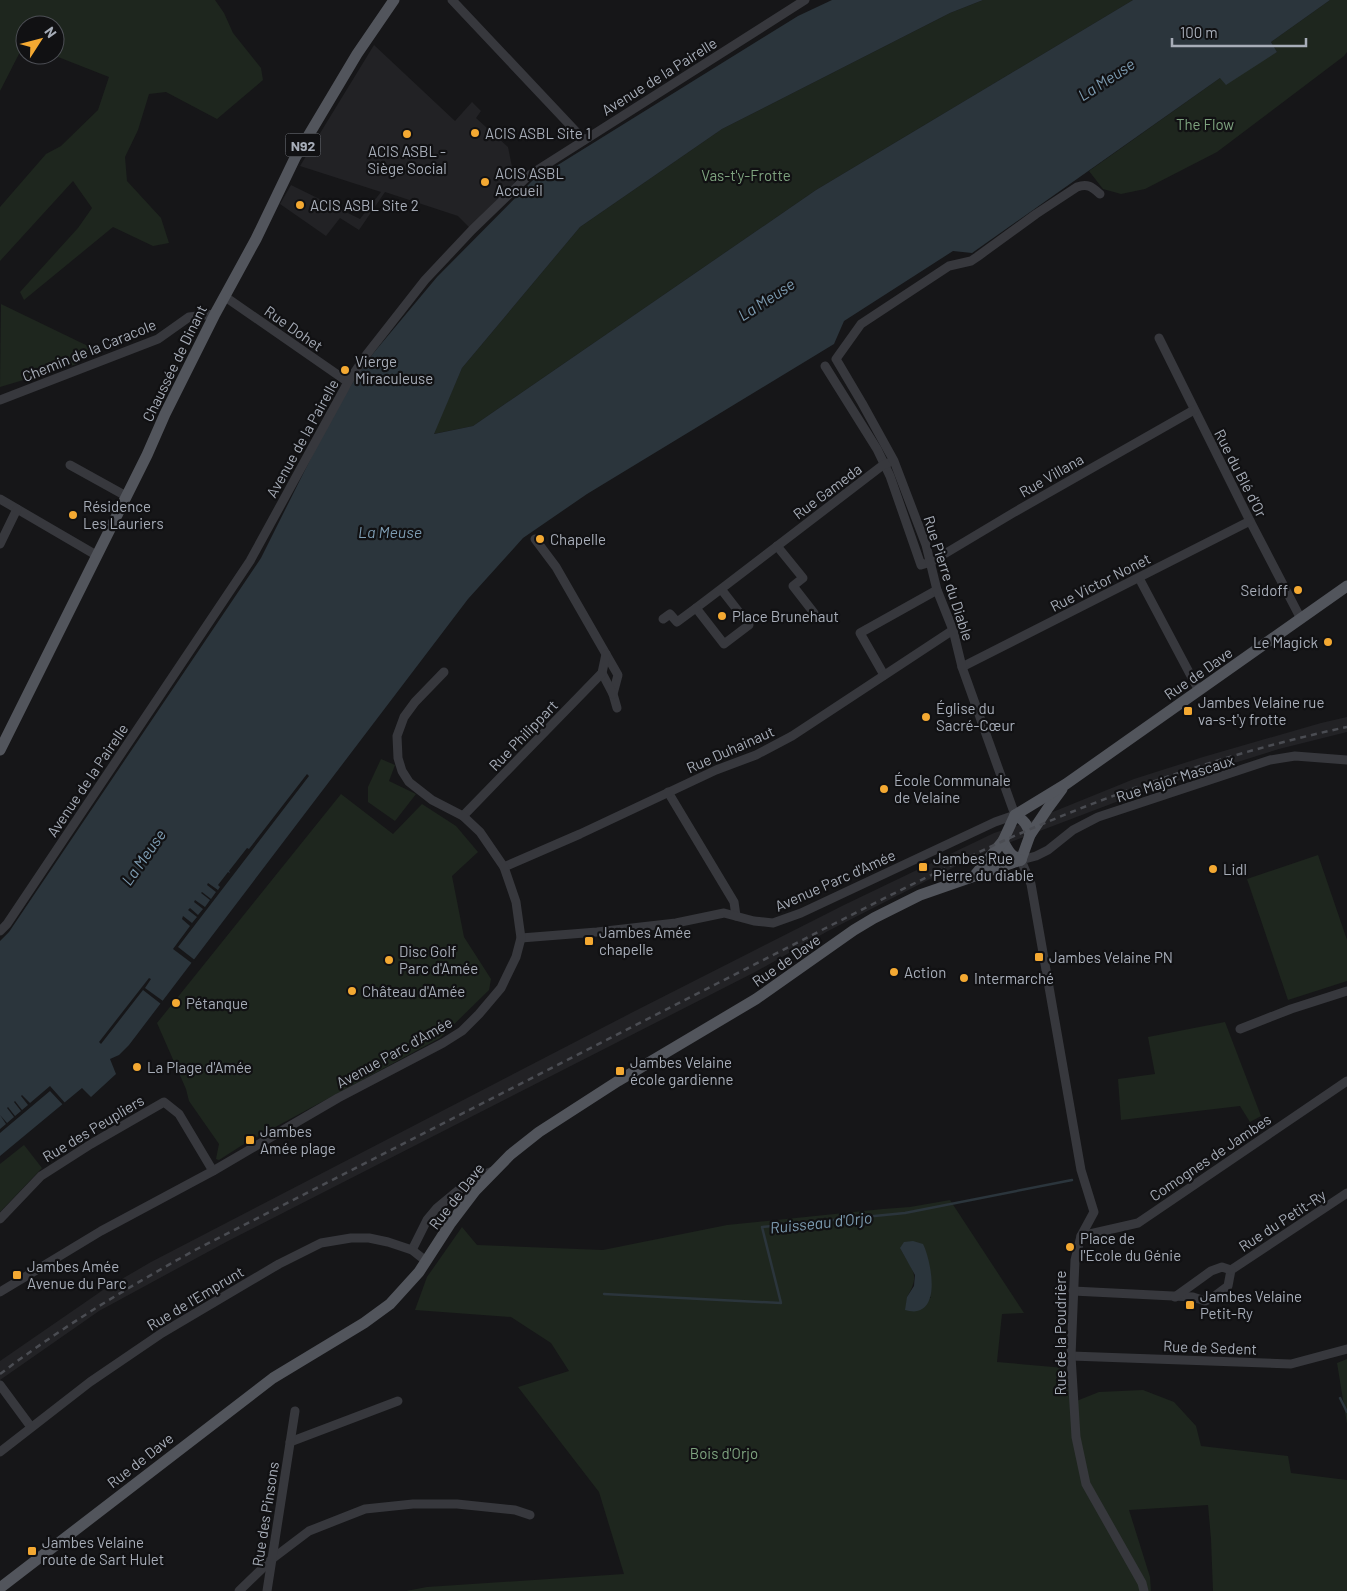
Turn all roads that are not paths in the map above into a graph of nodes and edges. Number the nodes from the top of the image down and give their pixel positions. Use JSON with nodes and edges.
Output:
{"nodes":[{"id":1,"x":394,"y":0,"type":"edge"},
{"id":2,"x":452,"y":0,"type":"edge"},
{"id":3,"x":803,"y":1,"type":"edge"},
{"id":4,"x":584,"y":140,"type":"junction"},
{"id":5,"x":1100,"y":194,"type":"dead end"},
{"id":6,"x":224,"y":296,"type":"junction"},
{"id":7,"x":215,"y":314,"type":"junction"},
{"id":8,"x":1159,"y":338,"type":"dead end"},
{"id":9,"x":825,"y":366,"type":"dead end"},
{"id":10,"x":348,"y":382,"type":"junction"},
{"id":11,"x":0,"y":400,"type":"edge"},
{"id":12,"x":1194,"y":410,"type":"junction"},
{"id":13,"x":894,"y":461,"type":"junction"},
{"id":14,"x":70,"y":465,"type":"dead end"},
{"id":15,"x":884,"y":465,"type":"junction"},
{"id":16,"x":126,"y":496,"type":"junction"},
{"id":17,"x":0,"y":500,"type":"edge"},
{"id":18,"x":17,"y":510,"type":"junction"},
{"id":19,"x":1250,"y":521,"type":"junction"},
{"id":20,"x":535,"y":539,"type":"dead end"},
{"id":21,"x":0,"y":544,"type":"edge"},
{"id":22,"x":777,"y":546,"type":"junction"},
{"id":23,"x":96,"y":555,"type":"junction"},
{"id":24,"x":926,"y":564,"type":"junction"},
{"id":25,"x":1139,"y":578,"type":"junction"},
{"id":26,"x":1347,"y":586,"type":"edge"},
{"id":27,"x":720,"y":589,"type":"junction"},
{"id":28,"x":937,"y":590,"type":"junction"},
{"id":29,"x":696,"y":608,"type":"junction"},
{"id":30,"x":814,"y":613,"type":"dead end"},
{"id":31,"x":1301,"y":619,"type":"junction"},
{"id":32,"x":663,"y":620,"type":"dead end"},
{"id":33,"x":952,"y":630,"type":"junction"},
{"id":34,"x":606,"y":654,"type":"junction"},
{"id":35,"x":962,"y":667,"type":"junction"},
{"id":36,"x":444,"y":672,"type":"dead end"},
{"id":37,"x":602,"y":673,"type":"junction"},
{"id":38,"x":884,"y":675,"type":"junction"},
{"id":39,"x":1199,"y":691,"type":"junction"},
{"id":40,"x":614,"y":694,"type":"junction"},
{"id":41,"x":617,"y":708,"type":"dead end"},
{"id":42,"x":0,"y":750,"type":"edge"},
{"id":43,"x":1347,"y":760,"type":"edge"},
{"id":44,"x":1066,"y":784,"type":"junction"},
{"id":45,"x":668,"y":792,"type":"junction"},
{"id":46,"x":1015,"y":815,"type":"junction"},
{"id":47,"x":463,"y":816,"type":"junction"},
{"id":48,"x":1030,"y":835,"type":"junction"},
{"id":49,"x":1003,"y":841,"type":"junction"},
{"id":50,"x":1021,"y":860,"type":"junction"},
{"id":51,"x":504,"y":867,"type":"junction"},
{"id":52,"x":974,"y":876,"type":"junction"},
{"id":53,"x":736,"y":916,"type":"junction"},
{"id":54,"x":0,"y":931,"type":"edge"},
{"id":55,"x":521,"y":938,"type":"junction"},
{"id":56,"x":1347,"y":991,"type":"edge"},
{"id":57,"x":1240,"y":1029,"type":"dead end"},
{"id":58,"x":1347,"y":1080,"type":"edge"},
{"id":59,"x":214,"y":1171,"type":"junction"},
{"id":60,"x":494,"y":1171,"type":"junction"},
{"id":61,"x":1347,"y":1193,"type":"edge"},
{"id":62,"x":0,"y":1219,"type":"edge"},
{"id":63,"x":1081,"y":1236,"type":"junction"},
{"id":64,"x":412,"y":1250,"type":"junction"},
{"id":65,"x":426,"y":1262,"type":"junction"},
{"id":66,"x":1231,"y":1270,"type":"junction"},
{"id":67,"x":0,"y":1292,"type":"edge"},
{"id":68,"x":1073,"y":1292,"type":"junction"},
{"id":69,"x":1175,"y":1297,"type":"junction"},
{"id":70,"x":1347,"y":1349,"type":"edge"},
{"id":71,"x":1071,"y":1356,"type":"junction"},
{"id":72,"x":0,"y":1384,"type":"edge"},
{"id":73,"x":398,"y":1401,"type":"dead end"},
{"id":74,"x":295,"y":1411,"type":"dead end"},
{"id":75,"x":31,"y":1427,"type":"junction"},
{"id":76,"x":290,"y":1442,"type":"junction"},
{"id":77,"x":0,"y":1452,"type":"edge"},
{"id":78,"x":530,"y":1515,"type":"dead end"},
{"id":79,"x":272,"y":1559,"type":"junction"},
{"id":80,"x":0,"y":1588,"type":"edge"},
{"id":81,"x":239,"y":1591,"type":"edge"},
{"id":82,"x":267,"y":1591,"type":"edge"},
{"id":83,"x":1144,"y":1591,"type":"edge"}],
"edges":[{"from":1,"to":6,"type":"main road","name":"Chaussée de Dinant","number":"N92"},
{"from":2,"to":4,"type":"street"},
{"from":3,"to":4,"type":"street","name":"Avenue de la Pairelle"},
{"from":4,"to":10,"type":"street","name":"Avenue de la Pairelle"},
{"from":5,"to":13,"type":"street","name":"Rue Pierre du Diable"},
{"from":6,"to":7,"type":"main road","name":"Chaussée de Dinant","number":"N92"},
{"from":6,"to":10,"type":"street","name":"Rue Dohet"},
{"from":7,"to":11,"type":"street","name":"Chemin de la Caracole"},
{"from":7,"to":16,"type":"main road","name":"Chaussée de Dinant","number":"N92"},
{"from":8,"to":12,"type":"street","name":"Rue du Blé d'Or"},
{"from":9,"to":15,"type":"street","name":"Rue Pierre du Diable"},
{"from":10,"to":54,"type":"street","name":"Avenue de la Pairelle"},
{"from":12,"to":19,"type":"street","name":"Rue du Blé d'Or"},
{"from":12,"to":24,"type":"street","name":"Rue Villana"},
{"from":13,"to":15,"type":"street","name":"Rue Gameda"},
{"from":13,"to":24,"type":"street","name":"Rue Pierre du Diable"},
{"from":14,"to":16,"type":"street"},
{"from":15,"to":22,"type":"street","name":"Rue Gameda"},
{"from":15,"to":24,"type":"street","name":"Rue Pierre du Diable"},
{"from":16,"to":23,"type":"main road","name":"Chaussée de Dinant","number":"N92"},
{"from":17,"to":18,"type":"street"},
{"from":18,"to":21,"type":"street"},
{"from":18,"to":23,"type":"street"},
{"from":19,"to":25,"type":"street","name":"Rue Victor Nonet"},
{"from":19,"to":31,"type":"street","name":"Rue du Blé d'Or"},
{"from":20,"to":34,"type":"street"},
{"from":22,"to":27,"type":"street","name":"Rue Gameda"},
{"from":22,"to":30,"type":"street"},
{"from":23,"to":42,"type":"main road","name":"Chaussée de Dinant","number":"N92"},
{"from":24,"to":28,"type":"street","name":"Rue Pierre du Diable"},
{"from":25,"to":35,"type":"street","name":"Rue Victor Nonet"},
{"from":25,"to":39,"type":"street"},
{"from":26,"to":31,"type":"main road","name":"Rue de Dave"},
{"from":27,"to":29,"type":"street"},
{"from":27,"to":29,"type":"street"},
{"from":28,"to":33,"type":"street","name":"Rue Pierre du Diable"},
{"from":28,"to":38,"type":"street"},
{"from":29,"to":32,"type":"street"},
{"from":31,"to":39,"type":"main road","name":"Rue de Dave"},
{"from":33,"to":35,"type":"street","name":"Rue Pierre du Diable"},
{"from":33,"to":38,"type":"street","name":"Rue Duhainaut"},
{"from":34,"to":37,"type":"street"},
{"from":34,"to":40,"type":"street"},
{"from":35,"to":46,"type":"street","name":"Rue Pierre du Diable"},
{"from":36,"to":47,"type":"street"},
{"from":37,"to":40,"type":"street"},
{"from":37,"to":47,"type":"street","name":"Rue Philippart"},
{"from":38,"to":45,"type":"street","name":"Rue Duhainaut"},
{"from":39,"to":44,"type":"main road","name":"Rue de Dave"},
{"from":40,"to":41,"type":"street"},
{"from":43,"to":50,"type":"street","name":"Rue Major Mascaux"},
{"from":44,"to":46,"type":"main road","name":"Rue de Dave"},
{"from":44,"to":48,"type":"main road","name":"Rue de Dave"},
{"from":45,"to":51,"type":"street","name":"Rue Duhainaut"},
{"from":45,"to":53,"type":"street"},
{"from":46,"to":48,"type":"main road"},
{"from":46,"to":49,"type":"main road"},
{"from":46,"to":53,"type":"street","name":"Avenue Parc d'Amée"},
{"from":47,"to":51,"type":"street"},
{"from":48,"to":50,"type":"main road","name":"Rue de Dave"},
{"from":49,"to":50,"type":"main road"},
{"from":49,"to":52,"type":"main road"},
{"from":50,"to":52,"type":"main road","name":"Rue de Dave"},
{"from":50,"to":63,"type":"street","name":"Rue de la Poudrière"},
{"from":51,"to":55,"type":"street"},
{"from":52,"to":60,"type":"main road","name":"Rue de Dave"},
{"from":53,"to":55,"type":"street","name":"Avenue Parc d'Amée"},
{"from":55,"to":59,"type":"street","name":"Avenue Parc d'Amée"},
{"from":56,"to":57,"type":"street"},
{"from":58,"to":63,"type":"street","name":"Comognes de Jambes"},
{"from":59,"to":62,"type":"street","name":"Rue des Peupliers"},
{"from":59,"to":67,"type":"street","name":"Avenue Parc d'Amée"},
{"from":60,"to":64,"type":"street"},
{"from":60,"to":65,"type":"main road","name":"Rue de Dave"},
{"from":61,"to":66,"type":"street","name":"Rue du Petit-Ry"},
{"from":63,"to":68,"type":"street","name":"Rue de la Poudrière"},
{"from":64,"to":65,"type":"street","name":"Rue de l'Emprunt"},
{"from":64,"to":75,"type":"street","name":"Rue de l'Emprunt"},
{"from":65,"to":80,"type":"main road","name":"Rue de Dave"},
{"from":66,"to":69,"type":"street","name":"Rue du Petit-Ry"},
{"from":66,"to":69,"type":"street","name":"Rue du Petit-Ry"},
{"from":68,"to":69,"type":"street","name":"Rue du Petit-Ry"},
{"from":68,"to":71,"type":"street","name":"Rue de la Poudrière"},
{"from":70,"to":71,"type":"street","name":"Rue de Sedent"},
{"from":71,"to":83,"type":"street","name":"Rue de la Poudrière"},
{"from":72,"to":75,"type":"street"},
{"from":73,"to":76,"type":"street","name":"Rue des Pinsons"},
{"from":74,"to":76,"type":"street","name":"Rue des Pinsons"},
{"from":75,"to":77,"type":"street","name":"Rue de l'Emprunt"},
{"from":76,"to":79,"type":"street","name":"Rue des Pinsons"},
{"from":78,"to":79,"type":"street"},
{"from":79,"to":81,"type":"street"},
{"from":79,"to":82,"type":"street","name":"Rue des Pinsons"}]}
